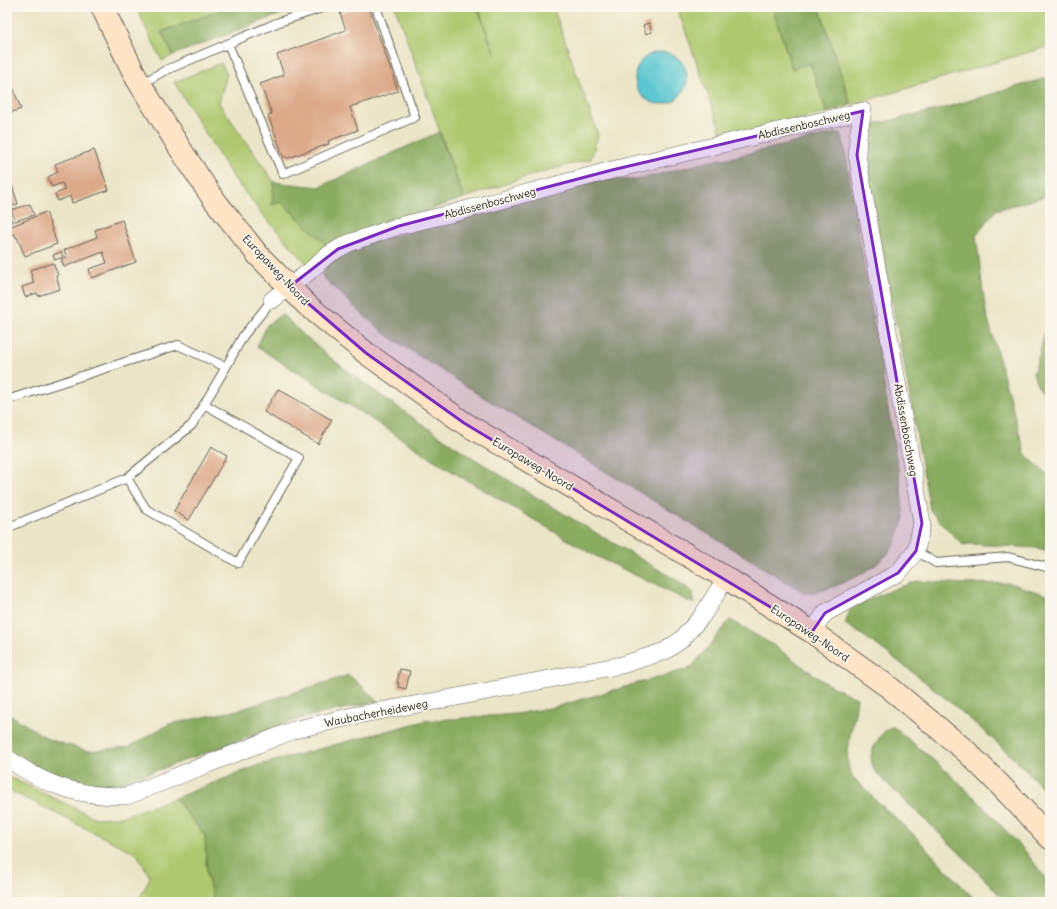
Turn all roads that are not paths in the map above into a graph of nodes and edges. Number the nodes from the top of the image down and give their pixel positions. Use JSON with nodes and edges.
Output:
{"nodes":[{"id":1,"x":102,"y":7,"type":"edge"},
{"id":2,"x":326,"y":7,"type":"edge"},
{"id":3,"x":376,"y":7,"type":"edge"},
{"id":4,"x":228,"y":44,"type":"junction"},
{"id":5,"x":140,"y":84,"type":"junction"},
{"id":6,"x":289,"y":287,"type":"junction"},
{"id":7,"x":272,"y":300,"type":"joint"},
{"id":8,"x":226,"y":367,"type":"junction"},
{"id":9,"x":7,"y":400,"type":"edge"},
{"id":10,"x":204,"y":404,"type":"junction"},
{"id":11,"x":128,"y":478,"type":"junction"},
{"id":12,"x":7,"y":528,"type":"edge"},
{"id":13,"x":916,"y":551,"type":"junction"},
{"id":14,"x":1050,"y":568,"type":"edge"},
{"id":15,"x":726,"y":578,"type":"junction"},
{"id":16,"x":812,"y":632,"type":"junction"},
{"id":17,"x":7,"y":758,"type":"edge"},
{"id":18,"x":1050,"y":838,"type":"edge"}],
"edges":[{"from":1,"to":5,"type":"street","name":"Europaweg-Noord"},
{"from":2,"to":4,"type":"lane"},
{"from":3,"to":4,"type":"lane"},
{"from":4,"to":5,"type":"lane"},
{"from":5,"to":6,"type":"street","name":"Europaweg-Noord"},
{"from":6,"to":7,"type":"street"},
{"from":6,"to":13,"type":"street","name":"Abdissenboschweg"},
{"from":6,"to":15,"type":"street","name":"Europaweg-Noord"},
{"from":7,"to":8,"type":"lane"},
{"from":8,"to":9,"type":"lane"},
{"from":8,"to":10,"type":"lane"},
{"from":10,"to":11,"type":"lane"},
{"from":10,"to":11,"type":"lane"},
{"from":11,"to":12,"type":"lane"},
{"from":13,"to":14,"type":"lane"},
{"from":13,"to":16,"type":"street","name":"Abdissenboschweg"},
{"from":15,"to":16,"type":"street","name":"Europaweg-Noord"},
{"from":15,"to":17,"type":"street","name":"Waubacherheideweg"},
{"from":16,"to":18,"type":"street","name":"Europaweg-Noord"}]}
